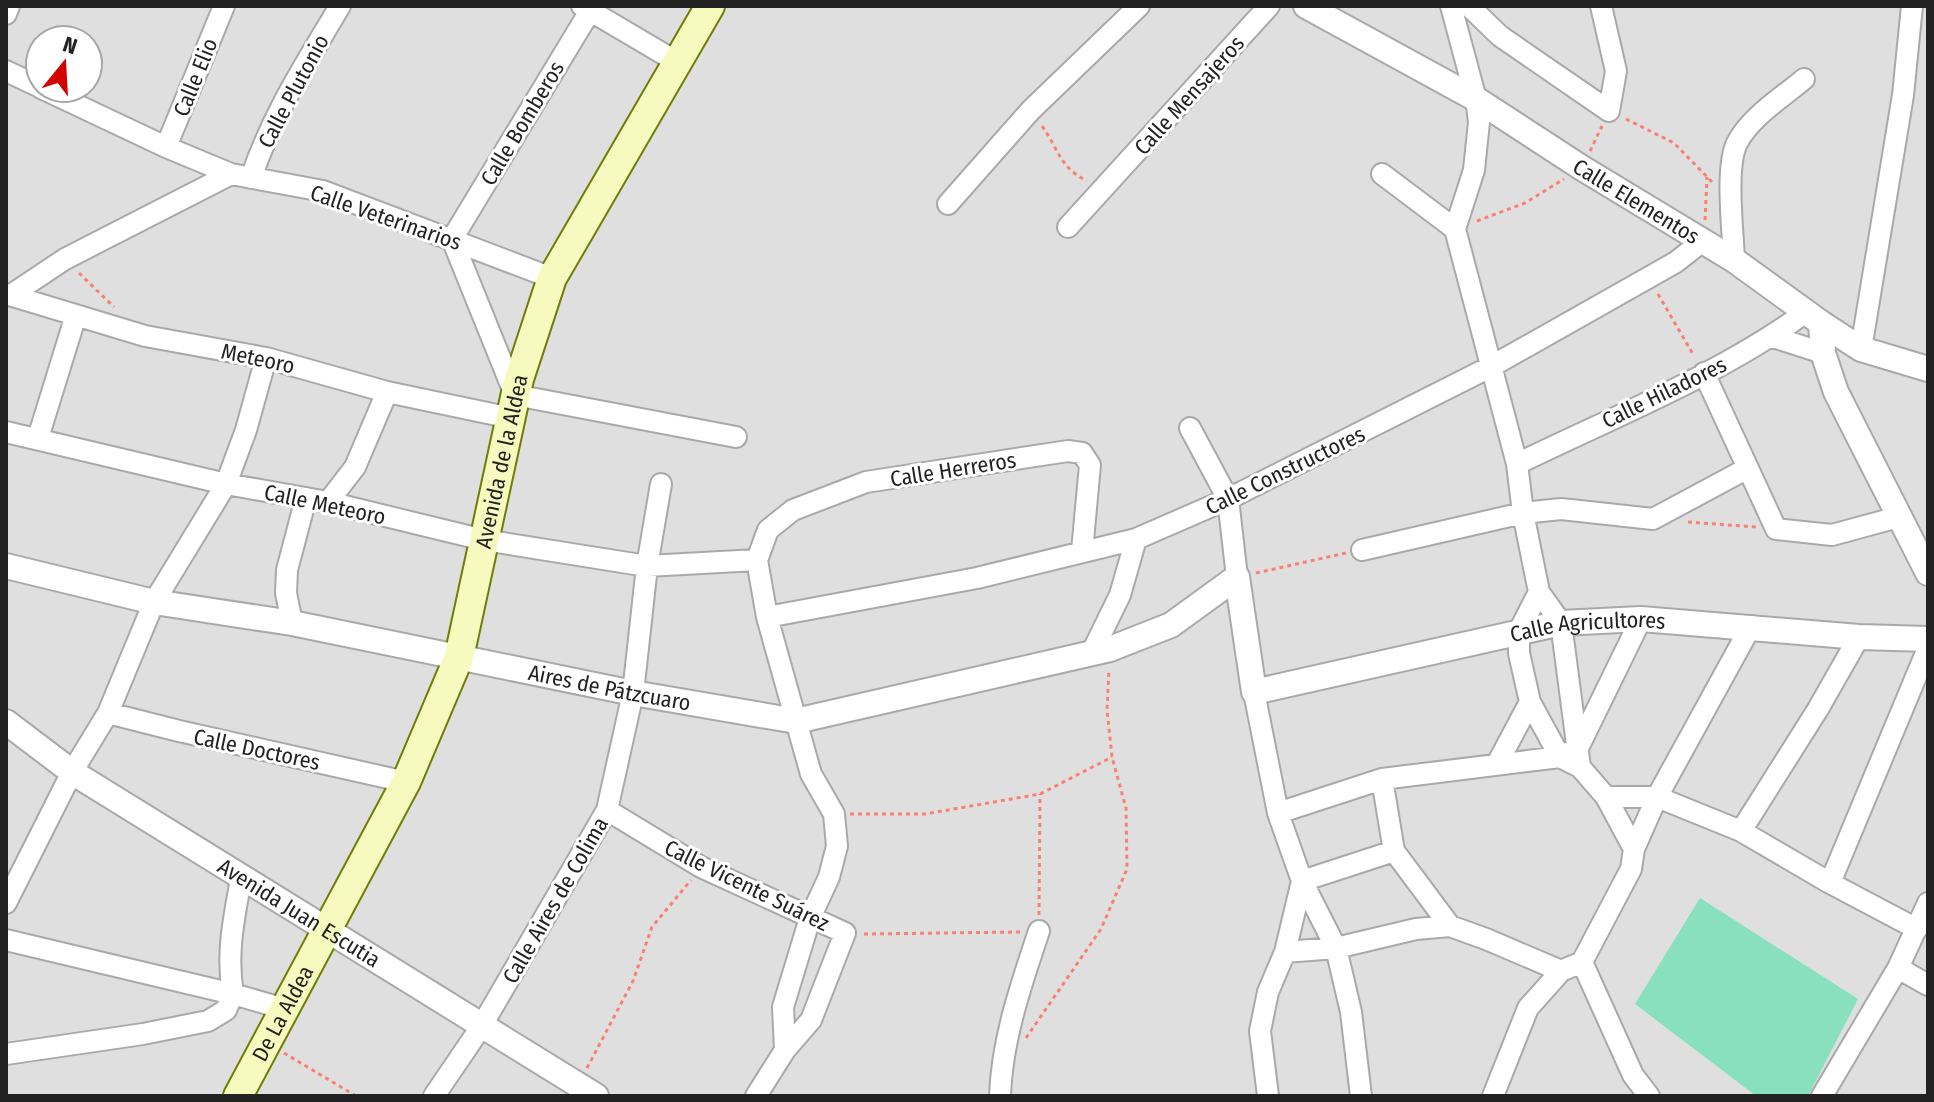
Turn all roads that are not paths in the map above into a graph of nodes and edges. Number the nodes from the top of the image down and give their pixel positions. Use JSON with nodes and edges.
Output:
{"nodes":[{"id":1,"x":9,"y":6,"type":"edge"},
{"id":2,"x":224,"y":6,"type":"edge"},
{"id":3,"x":340,"y":6,"type":"edge"},
{"id":4,"x":710,"y":6,"type":"edge"},
{"id":5,"x":1139,"y":6,"type":"edge"},
{"id":6,"x":1269,"y":6,"type":"edge"},
{"id":7,"x":1306,"y":6,"type":"edge"},
{"id":8,"x":1451,"y":6,"type":"edge"},
{"id":9,"x":1469,"y":6,"type":"edge"},
{"id":10,"x":1601,"y":6,"type":"edge"},
{"id":11,"x":1912,"y":6,"type":"edge"},
{"id":12,"x":588,"y":8,"type":"edge"},
{"id":13,"x":6,"y":14,"type":"edge"},
{"id":14,"x":677,"y":62,"type":"junction"},
{"id":15,"x":6,"y":71,"type":"edge"},
{"id":16,"x":1804,"y":79,"type":"dead end"},
{"id":17,"x":24,"y":80,"type":"edge"},
{"id":18,"x":1476,"y":99,"type":"junction"},
{"id":19,"x":75,"y":104,"type":"edge"},
{"id":20,"x":166,"y":147,"type":"junction"},
{"id":21,"x":1382,"y":174,"type":"dead end"},
{"id":22,"x":241,"y":176,"type":"junction"},
{"id":23,"x":948,"y":204,"type":"dead end"},
{"id":24,"x":1068,"y":227,"type":"dead end"},
{"id":25,"x":1455,"y":229,"type":"junction"},
{"id":26,"x":452,"y":239,"type":"junction"},
{"id":27,"x":1704,"y":240,"type":"junction"},
{"id":28,"x":1734,"y":260,"type":"junction"},
{"id":29,"x":552,"y":278,"type":"junction"},
{"id":30,"x":8,"y":294,"type":"edge"},
{"id":31,"x":76,"y":315,"type":"junction"},
{"id":32,"x":1814,"y":318,"type":"junction"},
{"id":33,"x":1773,"y":337,"type":"junction"},
{"id":34,"x":1861,"y":349,"type":"junction"},
{"id":35,"x":1823,"y":353,"type":"junction"},
{"id":36,"x":266,"y":358,"type":"junction"},
{"id":37,"x":1492,"y":366,"type":"junction"},
{"id":38,"x":1928,"y":369,"type":"edge"},
{"id":39,"x":1704,"y":373,"type":"junction"},
{"id":40,"x":387,"y":392,"type":"junction"},
{"id":41,"x":513,"y":407,"type":"junction"},
{"id":42,"x":1190,"y":428,"type":"dead end"},
{"id":43,"x":6,"y":432,"type":"edge"},
{"id":44,"x":736,"y":437,"type":"dead end"},
{"id":45,"x":38,"y":438,"type":"junction"},
{"id":46,"x":1517,"y":464,"type":"junction"},
{"id":47,"x":1748,"y":468,"type":"junction"},
{"id":48,"x":226,"y":484,"type":"junction"},
{"id":49,"x":661,"y":484,"type":"dead end"},
{"id":50,"x":306,"y":498,"type":"junction"},
{"id":51,"x":1228,"y":499,"type":"junction"},
{"id":52,"x":328,"y":502,"type":"junction"},
{"id":53,"x":1523,"y":513,"type":"junction"},
{"id":54,"x":1898,"y":517,"type":"junction"},
{"id":55,"x":1136,"y":539,"type":"junction"},
{"id":56,"x":484,"y":540,"type":"junction"},
{"id":57,"x":1362,"y":550,"type":"road end"},
{"id":58,"x":1082,"y":551,"type":"junction"},
{"id":59,"x":757,"y":560,"type":"junction"},
{"id":60,"x":6,"y":566,"type":"edge"},
{"id":61,"x":647,"y":566,"type":"junction"},
{"id":62,"x":1928,"y":573,"type":"edge"},
{"id":63,"x":1237,"y":577,"type":"junction"},
{"id":64,"x":1539,"y":592,"type":"junction"},
{"id":65,"x":154,"y":602,"type":"junction"},
{"id":66,"x":767,"y":617,"type":"junction"},
{"id":67,"x":1641,"y":619,"type":"junction"},
{"id":68,"x":292,"y":623,"type":"junction"},
{"id":69,"x":1561,"y":623,"type":"junction"},
{"id":70,"x":1751,"y":626,"type":"junction"},
{"id":71,"x":1519,"y":631,"type":"junction"},
{"id":72,"x":1859,"y":637,"type":"junction"},
{"id":73,"x":1928,"y":639,"type":"edge"},
{"id":74,"x":1928,"y":648,"type":"edge"},
{"id":75,"x":1101,"y":651,"type":"junction"},
{"id":76,"x":459,"y":657,"type":"junction"},
{"id":77,"x":1254,"y":692,"type":"junction"},
{"id":78,"x":633,"y":693,"type":"junction"},
{"id":79,"x":1530,"y":702,"type":"junction"},
{"id":80,"x":108,"y":713,"type":"junction"},
{"id":81,"x":796,"y":721,"type":"junction"},
{"id":82,"x":6,"y":722,"type":"edge"},
{"id":83,"x":1573,"y":757,"type":"junction"},
{"id":84,"x":1497,"y":764,"type":"junction"},
{"id":85,"x":72,"y":772,"type":"junction"},
{"id":86,"x":1382,"y":779,"type":"junction"},
{"id":87,"x":406,"y":782,"type":"junction"},
{"id":88,"x":1606,"y":797,"type":"junction"},
{"id":89,"x":1657,"y":797,"type":"junction"},
{"id":90,"x":607,"y":810,"type":"junction"},
{"id":91,"x":1278,"y":813,"type":"junction"},
{"id":92,"x":1741,"y":831,"type":"junction"},
{"id":93,"x":1634,"y":849,"type":"junction"},
{"id":94,"x":1394,"y":851,"type":"junction"},
{"id":95,"x":241,"y":879,"type":"junction"},
{"id":96,"x":1302,"y":881,"type":"junction"},
{"id":97,"x":1830,"y":883,"type":"junction"},
{"id":98,"x":6,"y":903,"type":"edge"},
{"id":99,"x":1928,"y":903,"type":"edge"},
{"id":100,"x":810,"y":918,"type":"junction"},
{"id":101,"x":1450,"y":926,"type":"junction"},
{"id":102,"x":326,"y":929,"type":"junction"},
{"id":103,"x":1917,"y":929,"type":"junction"},
{"id":104,"x":1039,"y":931,"type":"road end"},
{"id":105,"x":6,"y":940,"type":"edge"},
{"id":106,"x":1336,"y":948,"type":"junction"},
{"id":107,"x":1285,"y":952,"type":"junction"},
{"id":108,"x":1582,"y":962,"type":"junction"},
{"id":109,"x":1898,"y":968,"type":"junction"},
{"id":110,"x":1561,"y":971,"type":"junction"},
{"id":111,"x":1928,"y":985,"type":"edge"},
{"id":112,"x":233,"y":994,"type":"junction"},
{"id":113,"x":285,"y":1009,"type":"junction"},
{"id":114,"x":481,"y":1027,"type":"junction"},
{"id":115,"x":785,"y":1050,"type":"junction"},
{"id":116,"x":6,"y":1054,"type":"edge"},
{"id":117,"x":587,"y":1091,"type":"edge"},
{"id":118,"x":238,"y":1096,"type":"edge"},
{"id":119,"x":434,"y":1096,"type":"edge"},
{"id":120,"x":756,"y":1096,"type":"edge"},
{"id":121,"x":1000,"y":1096,"type":"edge"},
{"id":122,"x":1268,"y":1096,"type":"edge"},
{"id":123,"x":1361,"y":1096,"type":"edge"},
{"id":124,"x":1493,"y":1096,"type":"edge"},
{"id":125,"x":1649,"y":1096,"type":"edge"},
{"id":126,"x":1822,"y":1096,"type":"edge"}],
"edges":[{"from":1,"to":13,"type":"street"},
{"from":2,"to":20,"type":"street","name":"Calle Elio"},
{"from":3,"to":22,"type":"street","name":"Calle Plutonio"},
{"from":4,"to":14,"type":"main road","name":"Avenida de la Aldea"},
{"from":5,"to":23,"type":"street"},
{"from":6,"to":24,"type":"street","name":"Calle Mensajeros"},
{"from":7,"to":18,"type":"street"},
{"from":8,"to":18,"type":"street"},
{"from":9,"to":10,"type":"street"},
{"from":11,"to":34,"type":"street"},
{"from":12,"to":14,"type":"street"},
{"from":12,"to":26,"type":"street","name":"Calle Bomberos"},
{"from":14,"to":29,"type":"main road","name":"Avenida de la Aldea"},
{"from":15,"to":17,"type":"street","name":"Calle Veterinarios"},
{"from":16,"to":28,"type":"street"},
{"from":18,"to":25,"type":"street"},
{"from":18,"to":27,"type":"street","name":"Calle Elementos"},
{"from":19,"to":20,"type":"street","name":"Calle Veterinarios"},
{"from":20,"to":22,"type":"street","name":"Calle Veterinarios"},
{"from":21,"to":25,"type":"street"},
{"from":22,"to":26,"type":"street","name":"Calle Veterinarios"},
{"from":22,"to":30,"type":"street"},
{"from":25,"to":37,"type":"street"},
{"from":26,"to":29,"type":"street","name":"Calle Veterinarios"},
{"from":26,"to":41,"type":"street"},
{"from":27,"to":28,"type":"street","name":"Calle Elementos"},
{"from":27,"to":37,"type":"street","name":"Calle Constructores"},
{"from":28,"to":32,"type":"street","name":"Calle Elementos"},
{"from":29,"to":41,"type":"main road","name":"Avenida de la Aldea"},
{"from":30,"to":31,"type":"street","name":"Meteoro"},
{"from":31,"to":36,"type":"street","name":"Meteoro"},
{"from":31,"to":45,"type":"street"},
{"from":32,"to":33,"type":"street","name":"Calle Hiladores"},
{"from":32,"to":34,"type":"street","name":"Calle Elementos"},
{"from":32,"to":35,"type":"street"},
{"from":33,"to":35,"type":"street"},
{"from":33,"to":39,"type":"street","name":"Calle Hiladores"},
{"from":34,"to":38,"type":"street","name":"Calle Elementos"},
{"from":35,"to":54,"type":"street"},
{"from":36,"to":40,"type":"street","name":"Meteoro"},
{"from":36,"to":48,"type":"street"},
{"from":37,"to":46,"type":"street"},
{"from":37,"to":51,"type":"street","name":"Calle Constructores"},
{"from":39,"to":46,"type":"street","name":"Calle Hiladores"},
{"from":39,"to":47,"type":"street"},
{"from":40,"to":41,"type":"street","name":"Meteoro"},
{"from":40,"to":52,"type":"street"},
{"from":41,"to":44,"type":"street","name":"Meteoro"},
{"from":41,"to":56,"type":"main road","name":"Avenida de la Aldea"},
{"from":42,"to":51,"type":"street"},
{"from":43,"to":45,"type":"street","name":"Calle Meteoro"},
{"from":45,"to":48,"type":"street","name":"Calle Meteoro"},
{"from":46,"to":53,"type":"street"},
{"from":47,"to":53,"type":"street"},
{"from":47,"to":54,"type":"street"},
{"from":48,"to":50,"type":"street","name":"Calle Meteoro"},
{"from":48,"to":65,"type":"street"},
{"from":49,"to":61,"type":"street","name":"Calle Aires de Colima"},
{"from":50,"to":52,"type":"street","name":"Calle Meteoro"},
{"from":50,"to":68,"type":"street"},
{"from":51,"to":55,"type":"street","name":"Calle Constructores"},
{"from":51,"to":63,"type":"street"},
{"from":52,"to":56,"type":"street","name":"Calle Meteoro"},
{"from":53,"to":57,"type":"street"},
{"from":53,"to":64,"type":"street"},
{"from":54,"to":62,"type":"street"},
{"from":55,"to":58,"type":"street","name":"Calle Constructores"},
{"from":55,"to":75,"type":"street"},
{"from":56,"to":61,"type":"street","name":"Calle Meteoro"},
{"from":56,"to":76,"type":"main road","name":"Avenida de la Aldea"},
{"from":58,"to":59,"type":"street","name":"Calle Herreros"},
{"from":58,"to":66,"type":"street","name":"Calle Constructores"},
{"from":59,"to":61,"type":"street","name":"Calle Meteoro"},
{"from":59,"to":66,"type":"street"},
{"from":60,"to":65,"type":"street","name":"Aires de Pátzcuaro"},
{"from":61,"to":78,"type":"street","name":"Calle Aires de Colima"},
{"from":63,"to":75,"type":"street","name":"Aires de Pátzcuaro"},
{"from":63,"to":77,"type":"street"},
{"from":64,"to":69,"type":"street"},
{"from":64,"to":71,"type":"street"},
{"from":65,"to":68,"type":"street","name":"Aires de Pátzcuaro"},
{"from":65,"to":80,"type":"street"},
{"from":66,"to":81,"type":"street"},
{"from":67,"to":69,"type":"street","name":"Calle Agricultores"},
{"from":67,"to":70,"type":"street","name":"Calle Agricultores"},
{"from":67,"to":83,"type":"street"},
{"from":68,"to":76,"type":"street","name":"Aires de Pátzcuaro"},
{"from":69,"to":71,"type":"street","name":"Calle Agricultores"},
{"from":69,"to":83,"type":"street"},
{"from":70,"to":72,"type":"street","name":"Calle Agricultores"},
{"from":70,"to":89,"type":"street"},
{"from":71,"to":77,"type":"street","name":"Calle Agricultores"},
{"from":71,"to":79,"type":"street"},
{"from":72,"to":73,"type":"street","name":"Calle Agricultores"},
{"from":72,"to":92,"type":"street"},
{"from":74,"to":97,"type":"street"},
{"from":75,"to":81,"type":"street","name":"Aires de Pátzcuaro"},
{"from":76,"to":78,"type":"street","name":"Aires de Pátzcuaro"},
{"from":76,"to":87,"type":"main road","name":"Avenida de la Aldea"},
{"from":77,"to":91,"type":"street"},
{"from":78,"to":81,"type":"street","name":"Aires de Pátzcuaro"},
{"from":78,"to":90,"type":"street","name":"Calle Aires de Colima"},
{"from":79,"to":83,"type":"street"},
{"from":79,"to":84,"type":"street"},
{"from":80,"to":85,"type":"street"},
{"from":80,"to":87,"type":"street","name":"Calle Doctores"},
{"from":81,"to":100,"type":"street"},
{"from":82,"to":85,"type":"street","name":"Avenida Juan Escutia"},
{"from":83,"to":84,"type":"street"},
{"from":83,"to":88,"type":"street"},
{"from":84,"to":86,"type":"street"},
{"from":85,"to":95,"type":"street","name":"Avenida Juan Escutia"},
{"from":85,"to":98,"type":"street"},
{"from":86,"to":91,"type":"street"},
{"from":86,"to":94,"type":"street"},
{"from":87,"to":102,"type":"main road","name":"Avenida de la Aldea"},
{"from":88,"to":89,"type":"street"},
{"from":88,"to":93,"type":"street"},
{"from":89,"to":92,"type":"street"},
{"from":89,"to":93,"type":"street"},
{"from":90,"to":100,"type":"street","name":"Calle Vicente Suárez"},
{"from":90,"to":114,"type":"street","name":"Calle Aires de Colima"},
{"from":91,"to":96,"type":"street"},
{"from":92,"to":97,"type":"street"},
{"from":93,"to":108,"type":"street"},
{"from":94,"to":96,"type":"street"},
{"from":94,"to":101,"type":"street"},
{"from":95,"to":102,"type":"street","name":"Avenida Juan Escutia"},
{"from":95,"to":112,"type":"street"},
{"from":96,"to":106,"type":"street"},
{"from":96,"to":107,"type":"street"},
{"from":97,"to":103,"type":"street"},
{"from":99,"to":103,"type":"street"},
{"from":100,"to":115,"type":"street"},
{"from":100,"to":115,"type":"street","name":"Calle Vicente Suárez"},
{"from":101,"to":106,"type":"street"},
{"from":101,"to":110,"type":"street"},
{"from":102,"to":113,"type":"main road","name":"De La Aldea"},
{"from":102,"to":114,"type":"street","name":"Avenida Juan Escutia"},
{"from":103,"to":109,"type":"street"},
{"from":104,"to":121,"type":"street"},
{"from":105,"to":112,"type":"street"},
{"from":106,"to":107,"type":"street"},
{"from":106,"to":123,"type":"street"},
{"from":107,"to":122,"type":"street"},
{"from":108,"to":110,"type":"street"},
{"from":108,"to":125,"type":"street"},
{"from":109,"to":111,"type":"street"},
{"from":109,"to":126,"type":"street"},
{"from":110,"to":124,"type":"street"},
{"from":112,"to":113,"type":"street"},
{"from":112,"to":116,"type":"street"},
{"from":113,"to":118,"type":"main road","name":"De La Aldea"},
{"from":114,"to":117,"type":"street","name":"Avenida Juan Escutia"},
{"from":114,"to":119,"type":"street","name":"Calle Aires de Colima"},
{"from":115,"to":120,"type":"street"}]}
